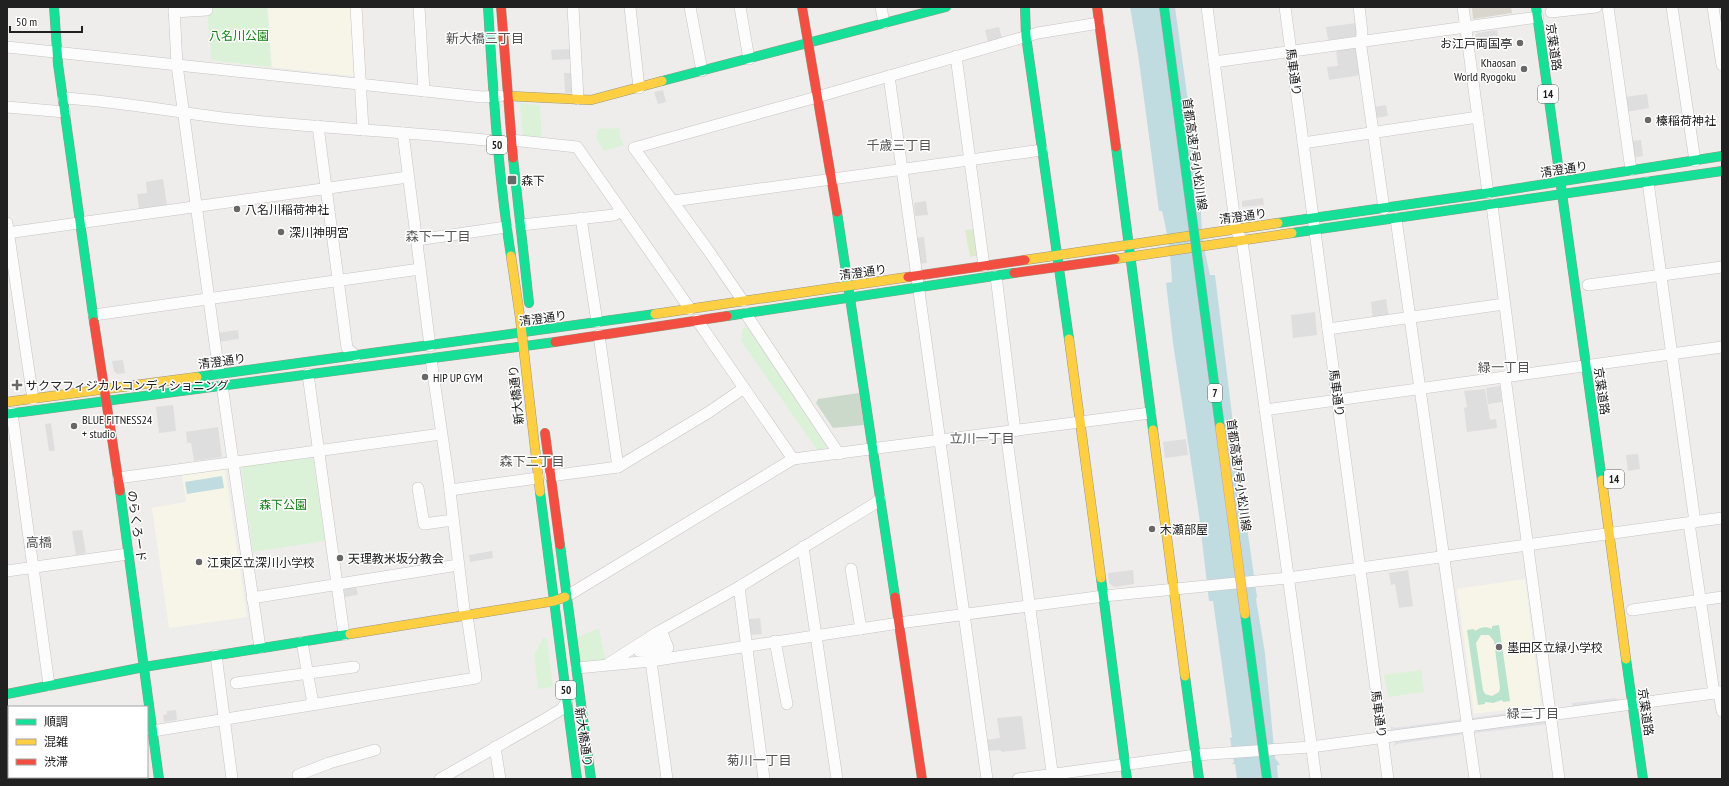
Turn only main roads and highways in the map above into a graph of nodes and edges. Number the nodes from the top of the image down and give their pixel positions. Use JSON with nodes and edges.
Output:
{"nodes":[{"id":1,"x":54,"y":7,"type":"edge"},
{"id":2,"x":488,"y":7,"type":"edge"},
{"id":3,"x":501,"y":7,"type":"edge"},
{"id":4,"x":802,"y":7,"type":"edge"},
{"id":5,"x":946,"y":7,"type":"edge"},
{"id":6,"x":1025,"y":7,"type":"edge"},
{"id":7,"x":1097,"y":7,"type":"edge"},
{"id":8,"x":1164,"y":7,"type":"edge"},
{"id":9,"x":1537,"y":12,"type":"edge"},
{"id":10,"x":808,"y":43,"type":"junction"},
{"id":11,"x":508,"y":96,"type":"junction"},
{"id":12,"x":1722,"y":156,"type":"edge"},
{"id":13,"x":1722,"y":171,"type":"edge"},
{"id":14,"x":1572,"y":176,"type":"junction"},
{"id":15,"x":1560,"y":182,"type":"junction"},
{"id":16,"x":1562,"y":195,"type":"junction"},
{"id":17,"x":1575,"y":196,"type":"junction"},
{"id":18,"x":1314,"y":224,"type":"junction"},
{"id":19,"x":1180,"y":228,"type":"dead end"},
{"id":20,"x":1128,"y":245,"type":"junction"},
{"id":21,"x":1056,"y":255,"type":"junction"},
{"id":22,"x":1130,"y":257,"type":"junction"},
{"id":23,"x":1185,"y":259,"type":"dead end"},
{"id":24,"x":1058,"y":268,"type":"junction"},
{"id":25,"x":917,"y":282,"type":"junction"},
{"id":26,"x":849,"y":286,"type":"junction"},
{"id":27,"x":850,"y":298,"type":"junction"},
{"id":28,"x":530,"y":309,"type":"dead end"},
{"id":29,"x":532,"y":328,"type":"junction"},
{"id":30,"x":522,"y":333,"type":"junction"},
{"id":31,"x":523,"y":346,"type":"junction"},
{"id":32,"x":534,"y":349,"type":"junction"},
{"id":33,"x":1597,"y":353,"type":"dead end"},
{"id":34,"x":1599,"y":370,"type":"road end"},
{"id":35,"x":105,"y":388,"type":"junction"},
{"id":36,"x":106,"y":401,"type":"junction"},
{"id":37,"x":7,"y":402,"type":"edge"},
{"id":38,"x":10,"y":414,"type":"edge"},
{"id":39,"x":543,"y":423,"type":"dead end"},
{"id":40,"x":1227,"y":574,"type":"dead end"},
{"id":41,"x":1229,"y":590,"type":"dead end"},
{"id":42,"x":568,"y":596,"type":"junction"},
{"id":43,"x":554,"y":601,"type":"junction"},
{"id":44,"x":144,"y":667,"type":"junction"},
{"id":45,"x":7,"y":694,"type":"edge"},
{"id":46,"x":151,"y":726,"type":"edge"},
{"id":47,"x":1249,"y":740,"type":"dead end"},
{"id":48,"x":1252,"y":763,"type":"dead end"},
{"id":49,"x":159,"y":779,"type":"edge"},
{"id":50,"x":577,"y":779,"type":"edge"},
{"id":51,"x":591,"y":779,"type":"edge"},
{"id":52,"x":922,"y":779,"type":"edge"},
{"id":53,"x":1127,"y":779,"type":"edge"},
{"id":54,"x":1199,"y":779,"type":"edge"},
{"id":55,"x":1267,"y":779,"type":"edge"},
{"id":56,"x":1643,"y":779,"type":"edge"}],
"edges":[{"from":1,"to":35,"type":"main road","name":"のらくろード"},
{"from":2,"to":30,"type":"main road","name":"新大橋通り","number":"50"},
{"from":3,"to":11,"type":"main road","number":"50"},
{"from":4,"to":10,"type":"main road"},
{"from":5,"to":10,"type":"main road"},
{"from":6,"to":21,"type":"main road"},
{"from":7,"to":20,"type":"main road"},
{"from":8,"to":55,"type":"main road","name":"首都高速7号小松川線","number":"7","bridge":true},
{"from":9,"to":15,"type":"main road","name":"京葉道路","number":"14"},
{"from":10,"to":11,"type":"main road"},
{"from":10,"to":26,"type":"main road"},
{"from":11,"to":28,"type":"main road","number":"50"},
{"from":12,"to":14,"type":"main road","name":"清澄通り"},
{"from":13,"to":17,"type":"main road","name":"清澄通り"},
{"from":14,"to":15,"type":"main road","name":"清澄通り"},
{"from":14,"to":17,"type":"main road"},
{"from":15,"to":16,"type":"main road","name":"京葉道路","number":"14"},
{"from":15,"to":18,"type":"main road","name":"清澄通り"},
{"from":16,"to":17,"type":"main road","name":"清澄通り"},
{"from":16,"to":18,"type":"main road","name":"清澄通り"},
{"from":16,"to":56,"type":"main road","name":"京葉道路","number":"14"},
{"from":18,"to":20,"type":"main road","name":"清澄通り"},
{"from":18,"to":22,"type":"main road","name":"清澄通り"},
{"from":19,"to":23,"type":"main road"},
{"from":20,"to":21,"type":"main road","name":"清澄通り"},
{"from":20,"to":22,"type":"main road"},
{"from":21,"to":24,"type":"main road"},
{"from":21,"to":25,"type":"main road","name":"清澄通り"},
{"from":22,"to":24,"type":"main road","name":"清澄通り"},
{"from":22,"to":54,"type":"main road"},
{"from":24,"to":25,"type":"main road","name":"清澄通り"},
{"from":24,"to":53,"type":"main road"},
{"from":25,"to":26,"type":"main road","name":"清澄通り"},
{"from":25,"to":27,"type":"main road","name":"清澄通り"},
{"from":26,"to":27,"type":"main road"},
{"from":26,"to":29,"type":"main road","name":"清澄通り"},
{"from":27,"to":32,"type":"main road","name":"清澄通り"},
{"from":27,"to":52,"type":"main road"},
{"from":29,"to":30,"type":"main road","name":"清澄通り"},
{"from":29,"to":32,"type":"main road"},
{"from":30,"to":31,"type":"main road","name":"新大橋通り","number":"50"},
{"from":30,"to":35,"type":"main road","name":"清澄通り"},
{"from":31,"to":32,"type":"main road","name":"清澄通り"},
{"from":31,"to":36,"type":"main road","name":"清澄通り"},
{"from":31,"to":43,"type":"main road","name":"新大橋通り","number":"50"},
{"from":33,"to":34,"type":"main road","name":"京葉道路"},
{"from":35,"to":36,"type":"main road","name":"のらくろード"},
{"from":35,"to":37,"type":"main road","name":"清澄通り"},
{"from":36,"to":38,"type":"main road","name":"清澄通り"},
{"from":36,"to":44,"type":"main road","name":"のらくろード"},
{"from":39,"to":42,"type":"main road","name":"新大橋通り","number":"50"},
{"from":40,"to":41,"type":"main road"},
{"from":42,"to":43,"type":"main road"},
{"from":42,"to":51,"type":"main road","name":"新大橋通り","number":"50"},
{"from":43,"to":44,"type":"main road"},
{"from":43,"to":50,"type":"main road","name":"新大橋通り","number":"50"},
{"from":44,"to":45,"type":"main road"},
{"from":44,"to":46,"type":"main road","name":"のらくろード"},
{"from":46,"to":49,"type":"main road","name":"のらくろード"},
{"from":47,"to":48,"type":"main road"}]}
